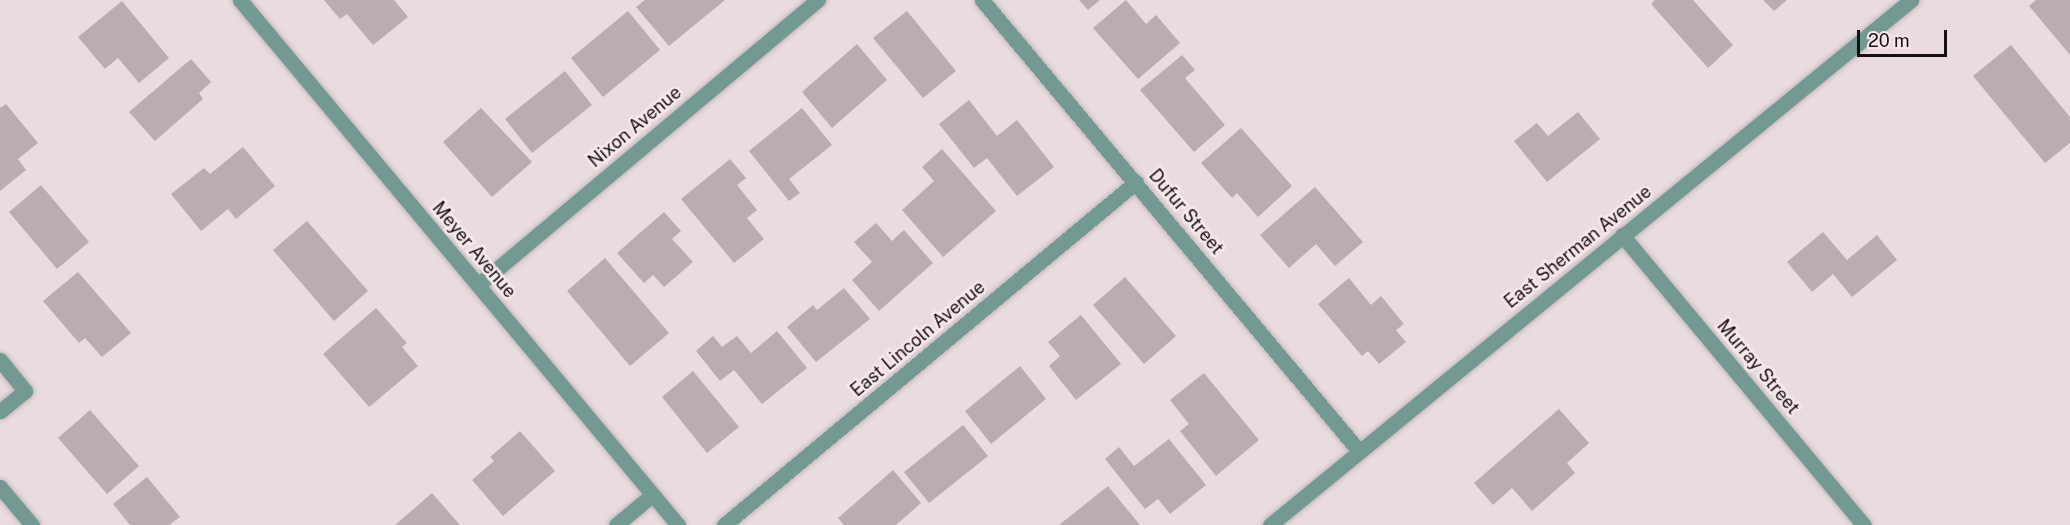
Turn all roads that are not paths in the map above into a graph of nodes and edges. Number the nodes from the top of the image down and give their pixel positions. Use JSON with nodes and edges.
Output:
{"nodes":[{"id":1,"x":240,"y":0,"type":"edge"},
{"id":2,"x":818,"y":0,"type":"edge"},
{"id":3,"x":982,"y":0,"type":"edge"},
{"id":4,"x":1911,"y":0,"type":"edge"},
{"id":5,"x":1136,"y":182,"type":"junction"},
{"id":6,"x":1622,"y":235,"type":"junction"},
{"id":7,"x":478,"y":285,"type":"junction"},
{"id":8,"x":0,"y":360,"type":"edge"},
{"id":9,"x":0,"y":411,"type":"edge"},
{"id":10,"x":1359,"y":451,"type":"junction"},
{"id":11,"x":0,"y":487,"type":"edge"},
{"id":12,"x":652,"y":495,"type":"junction"},
{"id":13,"x":32,"y":525,"type":"edge"},
{"id":14,"x":616,"y":525,"type":"edge"},
{"id":15,"x":678,"y":525,"type":"edge"},
{"id":16,"x":724,"y":525,"type":"edge"},
{"id":17,"x":1270,"y":525,"type":"edge"},
{"id":18,"x":1864,"y":525,"type":"edge"}],
"edges":[{"from":1,"to":7,"type":"street","name":"Meyer Avenue"},
{"from":2,"to":7,"type":"street","name":"Nixon Avenue"},
{"from":3,"to":5,"type":"street","name":"Dufur Street"},
{"from":4,"to":6,"type":"street","name":"East Sherman Avenue"},
{"from":5,"to":10,"type":"street","name":"Dufur Street"},
{"from":5,"to":16,"type":"street","name":"East Lincoln Avenue"},
{"from":6,"to":10,"type":"street","name":"East Sherman Avenue"},
{"from":6,"to":18,"type":"street","name":"Murray Street"},
{"from":7,"to":12,"type":"street","name":"Meyer Avenue"},
{"from":8,"to":9,"type":"street"},
{"from":10,"to":17,"type":"street","name":"East Sherman Avenue"},
{"from":11,"to":13,"type":"street"},
{"from":12,"to":14,"type":"street"},
{"from":12,"to":15,"type":"street","name":"Meyer Avenue"}]}
